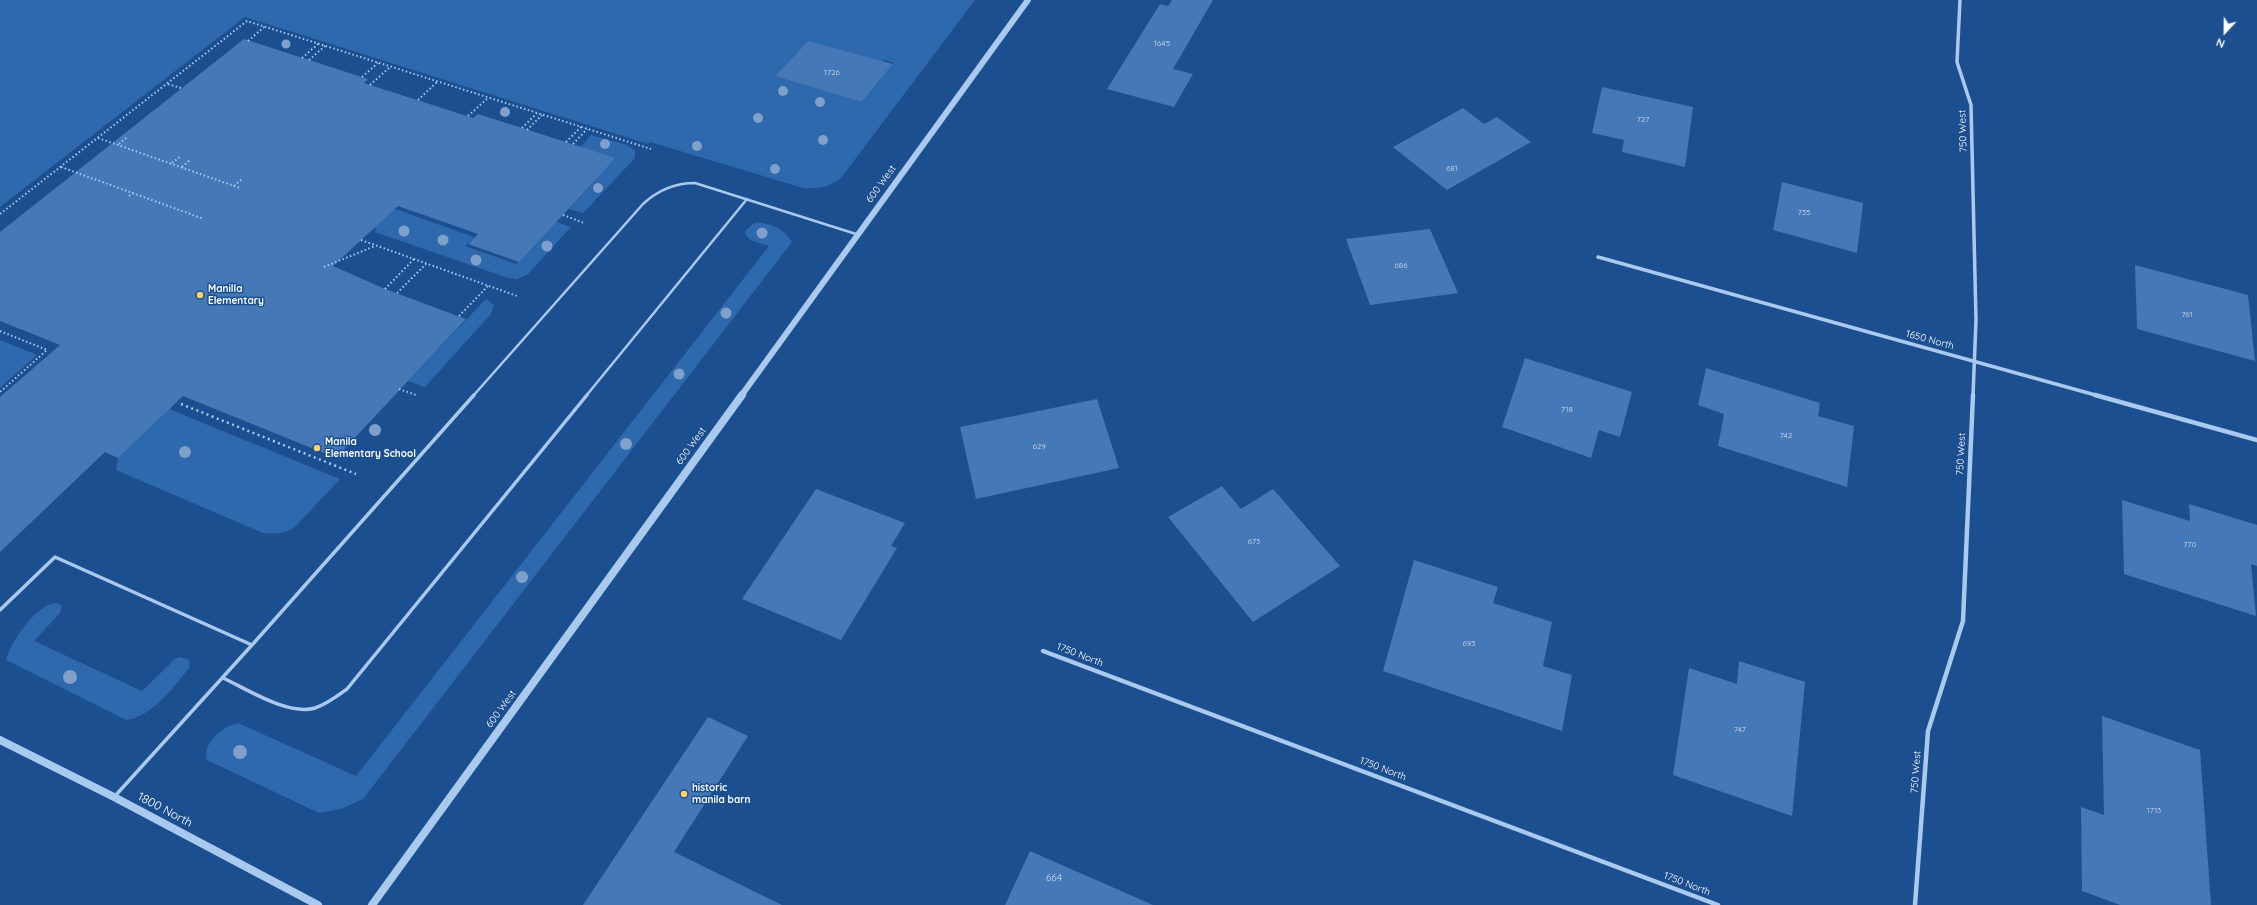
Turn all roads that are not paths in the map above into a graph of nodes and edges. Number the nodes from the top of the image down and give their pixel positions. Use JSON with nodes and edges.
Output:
{"nodes":[{"id":1,"x":1028,"y":0,"type":"edge"},
{"id":2,"x":1960,"y":0,"type":"edge"},
{"id":3,"x":747,"y":199,"type":"junction"},
{"id":4,"x":856,"y":234,"type":"junction"},
{"id":5,"x":1598,"y":257,"type":"dead end"},
{"id":6,"x":1974,"y":361,"type":"junction"},
{"id":7,"x":2257,"y":440,"type":"edge"},
{"id":8,"x":0,"y":610,"type":"edge"},
{"id":9,"x":252,"y":645,"type":"junction"},
{"id":10,"x":1043,"y":650,"type":"dead end"},
{"id":11,"x":223,"y":678,"type":"junction"},
{"id":12,"x":0,"y":740,"type":"edge"},
{"id":13,"x":114,"y":797,"type":"junction"},
{"id":14,"x":318,"y":905,"type":"edge"},
{"id":15,"x":372,"y":905,"type":"edge"},
{"id":16,"x":1718,"y":905,"type":"edge"},
{"id":17,"x":1915,"y":905,"type":"edge"}],
"edges":[{"from":1,"to":4,"type":"street","name":"600 West"},
{"from":2,"to":6,"type":"street","name":"750 West"},
{"from":3,"to":4,"type":"lane"},
{"from":3,"to":9,"type":"lane"},
{"from":3,"to":11,"type":"lane"},
{"from":4,"to":15,"type":"street","name":"600 West"},
{"from":5,"to":6,"type":"street","name":"1650 North"},
{"from":6,"to":7,"type":"street","name":"1650 North"},
{"from":6,"to":17,"type":"street","name":"750 West"},
{"from":8,"to":9,"type":"lane"},
{"from":9,"to":11,"type":"lane"},
{"from":10,"to":16,"type":"street","name":"1750 North"},
{"from":11,"to":13,"type":"lane"},
{"from":12,"to":13,"type":"street","name":"1800 North"},
{"from":13,"to":14,"type":"street","name":"1800 North"}]}
